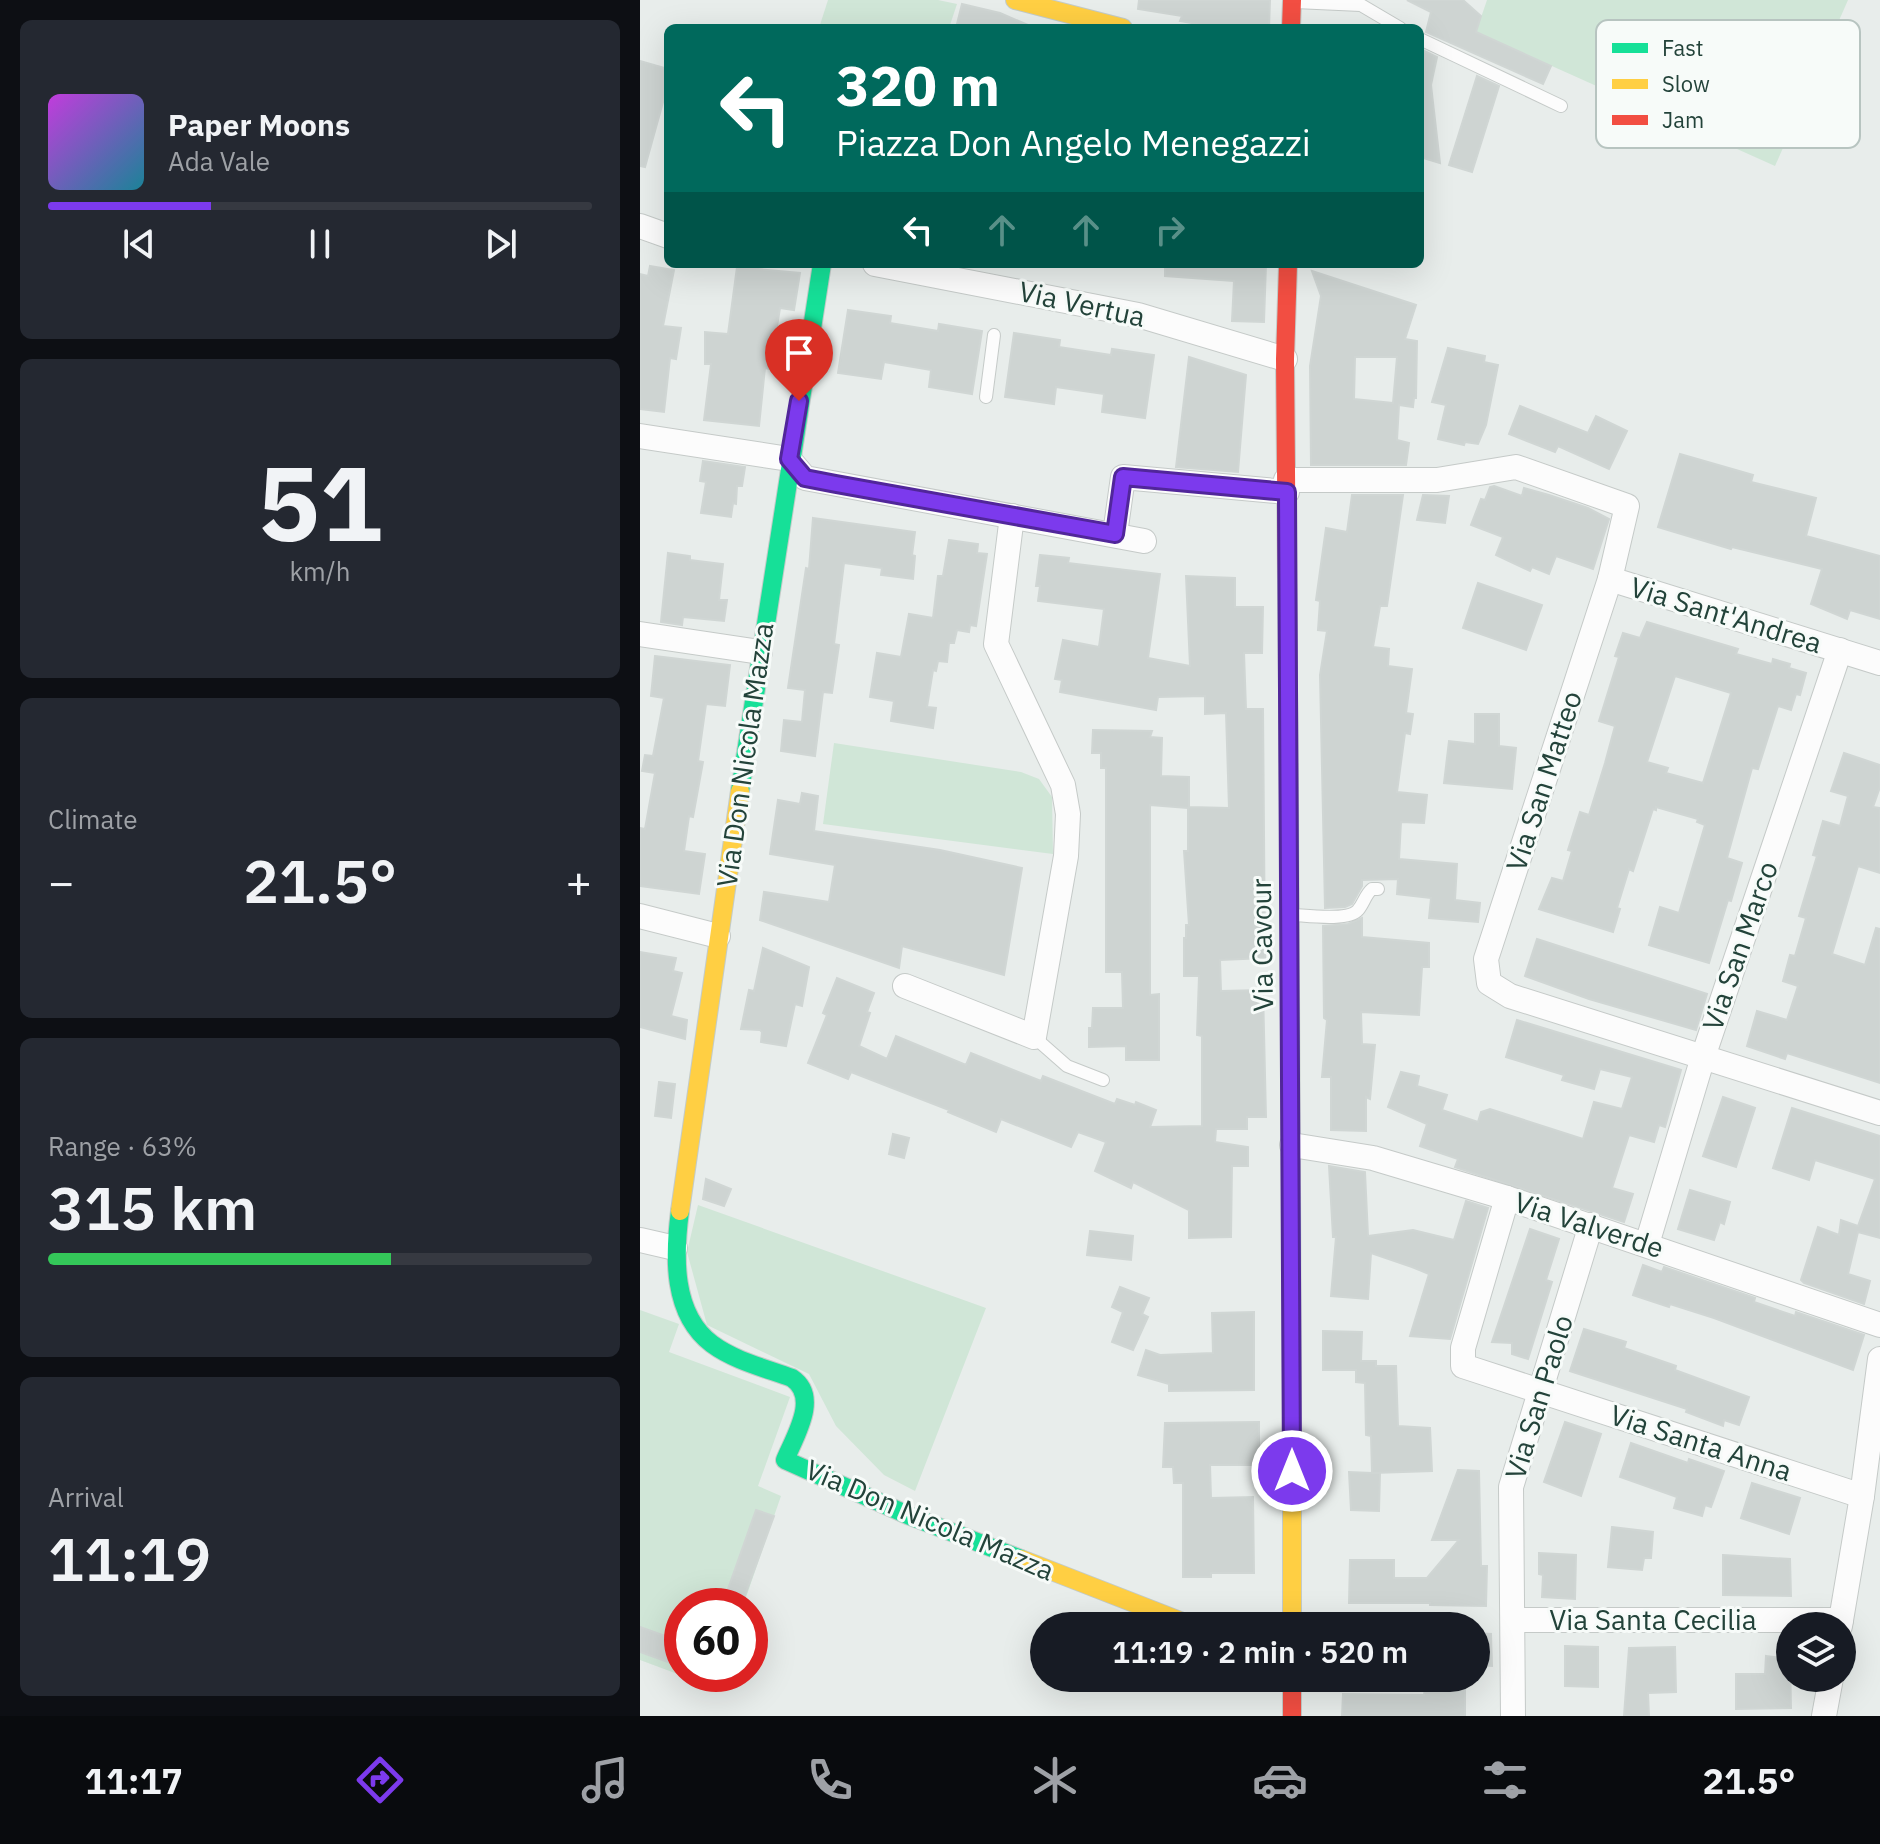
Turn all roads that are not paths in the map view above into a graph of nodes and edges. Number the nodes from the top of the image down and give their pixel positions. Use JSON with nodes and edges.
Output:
{"nodes":[{"id":1,"x":1015,"y":0,"type":"edge"},
{"id":2,"x":1292,"y":1,"type":"edge"},
{"id":3,"x":1065,"y":6,"type":"edge"},
{"id":4,"x":1112,"y":24,"type":"edge"},
{"id":5,"x":1291,"y":24,"type":"edge"},
{"id":6,"x":1393,"y":24,"type":"edge"},
{"id":7,"x":1424,"y":41,"type":"edge"},
{"id":8,"x":1561,"y":106,"type":"dead end"},
{"id":9,"x":640,"y":226,"type":"edge"},
{"id":10,"x":664,"y":235,"type":"edge"},
{"id":11,"x":821,"y":268,"type":"edge"},
{"id":12,"x":896,"y":268,"type":"edge"},
{"id":13,"x":1288,"y":268,"type":"edge"},
{"id":14,"x":994,"y":335,"type":"dead end"},
{"id":15,"x":1285,"y":359,"type":"junction"},
{"id":16,"x":986,"y":397,"type":"dead end"},
{"id":17,"x":640,"y":436,"type":"edge"},
{"id":18,"x":789,"y":459,"type":"junction"},
{"id":19,"x":1286,"y":486,"type":"junction"},
{"id":20,"x":1012,"y":516,"type":"junction"},
{"id":21,"x":1115,"y":534,"type":"junction"},
{"id":22,"x":1144,"y":541,"type":"dead end"},
{"id":23,"x":1610,"y":579,"type":"junction"},
{"id":24,"x":640,"y":634,"type":"edge"},
{"id":25,"x":1840,"y":650,"type":"junction"},
{"id":26,"x":760,"y":652,"type":"junction"},
{"id":27,"x":1880,"y":663,"type":"edge"},
{"id":28,"x":1378,"y":889,"type":"dead end"},
{"id":29,"x":1289,"y":915,"type":"junction"},
{"id":30,"x":640,"y":916,"type":"edge"},
{"id":31,"x":718,"y":936,"type":"junction"},
{"id":32,"x":905,"y":986,"type":"dead end"},
{"id":33,"x":1034,"y":1037,"type":"junction"},
{"id":34,"x":1703,"y":1057,"type":"junction"},
{"id":35,"x":1103,"y":1080,"type":"dead end"},
{"id":36,"x":1880,"y":1113,"type":"edge"},
{"id":37,"x":1292,"y":1145,"type":"junction"},
{"id":38,"x":1507,"y":1198,"type":"junction"},
{"id":39,"x":1591,"y":1225,"type":"junction"},
{"id":40,"x":640,"y":1240,"type":"edge"},
{"id":41,"x":1647,"y":1244,"type":"junction"},
{"id":42,"x":675,"y":1248,"type":"junction"},
{"id":43,"x":1880,"y":1325,"type":"edge"},
{"id":44,"x":1880,"y":1359,"type":"edge"},
{"id":45,"x":1539,"y":1391,"type":"junction"},
{"id":46,"x":1862,"y":1496,"type":"junction"},
{"id":47,"x":1157,"y":1612,"type":"edge"},
{"id":48,"x":1292,"y":1612,"type":"edge"},
{"id":49,"x":1843,"y":1612,"type":"edge"},
{"id":50,"x":1514,"y":1620,"type":"junction"},
{"id":51,"x":1776,"y":1622,"type":"edge"},
{"id":52,"x":1292,"y":1692,"type":"edge"},
{"id":53,"x":1828,"y":1692,"type":"edge"},
{"id":54,"x":1292,"y":1716,"type":"edge"},
{"id":55,"x":1513,"y":1716,"type":"edge"},
{"id":56,"x":1824,"y":1716,"type":"edge"}],
"edges":[{"from":1,"to":3,"type":"street"},
{"from":2,"to":5,"type":"street"},
{"from":2,"to":6,"type":"lane"},
{"from":3,"to":4,"type":"street"},
{"from":7,"to":8,"type":"lane"},
{"from":9,"to":10,"type":"street"},
{"from":11,"to":18,"type":"street","name":"Via Don Nicola Mazza"},
{"from":12,"to":15,"type":"street","name":"Via Vertua"},
{"from":13,"to":15,"type":"street","name":"Via Cavour"},
{"from":14,"to":16,"type":"lane"},
{"from":15,"to":19,"type":"street","name":"Via Cavour"},
{"from":17,"to":18,"type":"street"},
{"from":18,"to":20,"type":"street"},
{"from":18,"to":26,"type":"street","name":"Via Don Nicola Mazza"},
{"from":19,"to":21,"type":"street"},
{"from":19,"to":23,"type":"street","name":"Via Sant'Andrea"},
{"from":19,"to":29,"type":"street","name":"Via Cavour"},
{"from":20,"to":21,"type":"street"},
{"from":20,"to":33,"type":"street"},
{"from":21,"to":22,"type":"street"},
{"from":23,"to":25,"type":"street","name":"Via Sant'Andrea"},
{"from":23,"to":34,"type":"street","name":"Via San Matteo"},
{"from":24,"to":26,"type":"street"},
{"from":25,"to":27,"type":"street","name":"Via Sant'Andrea"},
{"from":25,"to":34,"type":"street","name":"Via San Marco"},
{"from":26,"to":31,"type":"street","name":"Via Don Nicola Mazza"},
{"from":28,"to":29,"type":"lane"},
{"from":29,"to":37,"type":"street","name":"Via Cavour"},
{"from":30,"to":31,"type":"street"},
{"from":31,"to":42,"type":"street","name":"Via Don Nicola Mazza"},
{"from":32,"to":33,"type":"street"},
{"from":33,"to":35,"type":"lane"},
{"from":34,"to":36,"type":"street"},
{"from":34,"to":41,"type":"street","name":"Via San Marco"},
{"from":37,"to":38,"type":"street","name":"Via Valverde"},
{"from":37,"to":48,"type":"street","name":"Via Cavour"},
{"from":38,"to":39,"type":"street","name":"Via Valverde"},
{"from":38,"to":45,"type":"street","name":"Via Santa Anna"},
{"from":39,"to":41,"type":"street","name":"Via Valverde"},
{"from":39,"to":45,"type":"street","name":"Via San Paolo"},
{"from":40,"to":42,"type":"street"},
{"from":41,"to":43,"type":"street","name":"Via Valverde"},
{"from":42,"to":47,"type":"street","name":"Via Don Nicola Mazza"},
{"from":44,"to":46,"type":"street"},
{"from":45,"to":46,"type":"street","name":"Via Santa Anna"},
{"from":45,"to":50,"type":"street","name":"Via San Paolo"},
{"from":46,"to":49,"type":"street"},
{"from":50,"to":51,"type":"street","name":"Via Santa Cecilia"},
{"from":50,"to":55,"type":"street","name":"Via San Paolo"},
{"from":52,"to":54,"type":"street"},
{"from":53,"to":56,"type":"street"}]}
